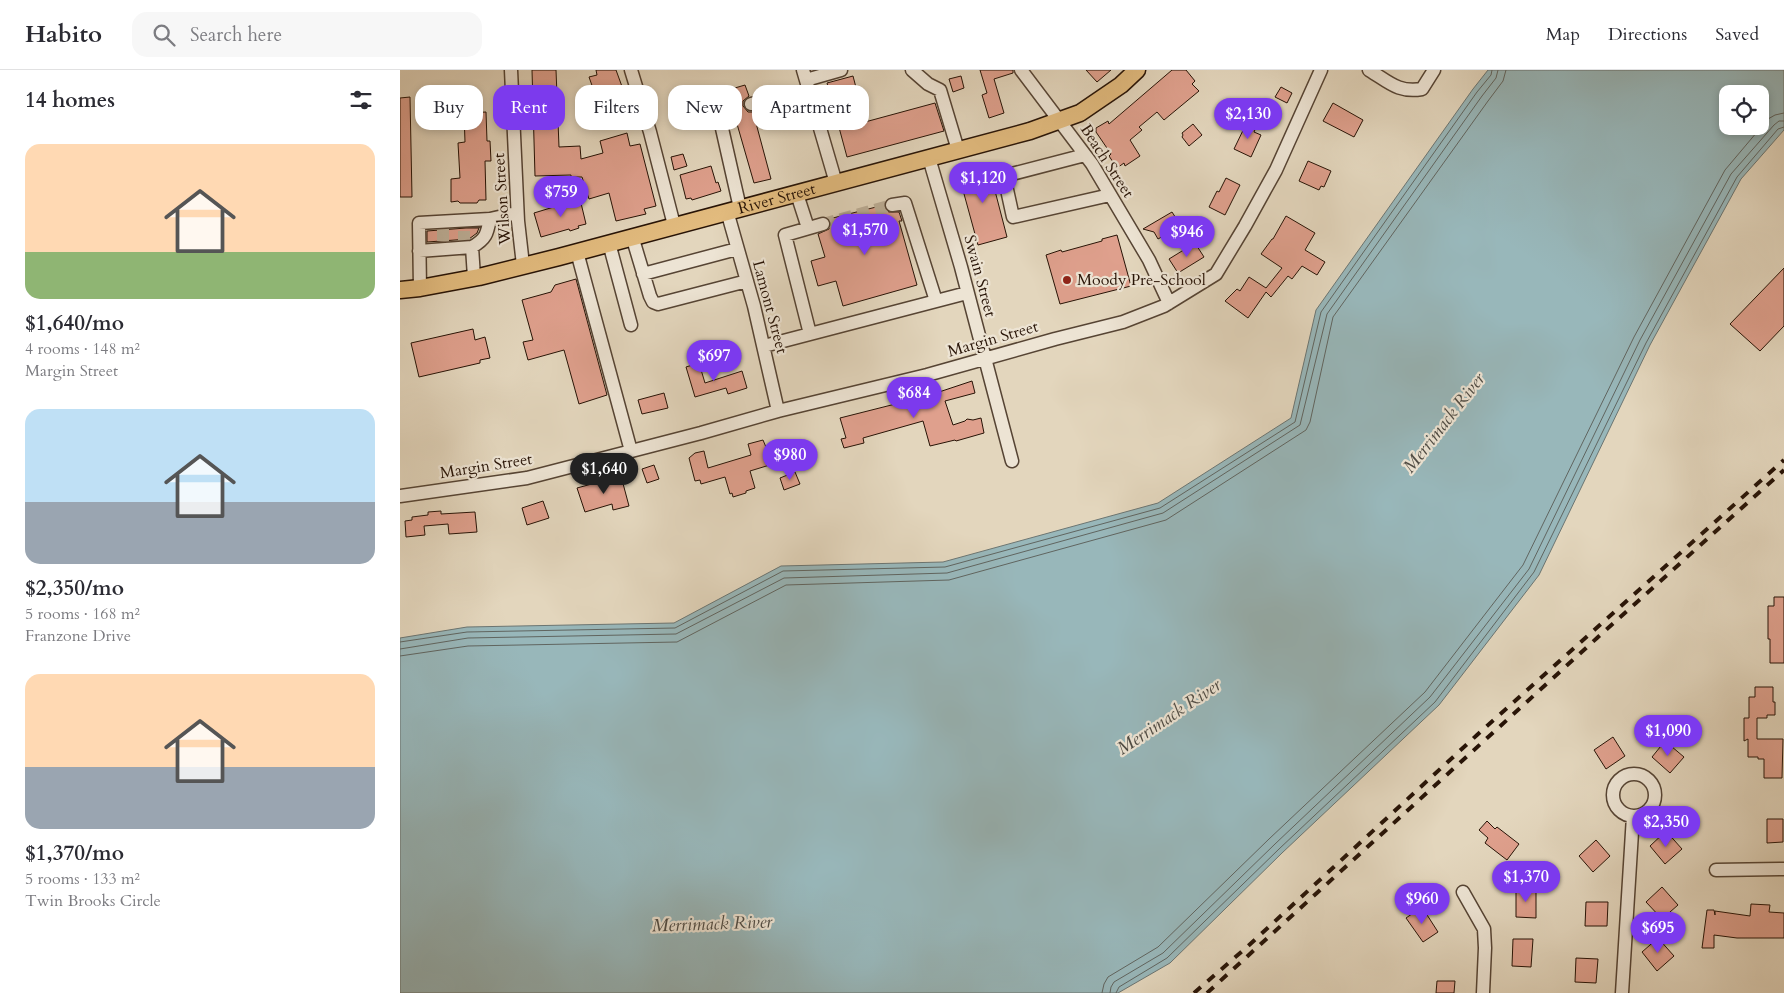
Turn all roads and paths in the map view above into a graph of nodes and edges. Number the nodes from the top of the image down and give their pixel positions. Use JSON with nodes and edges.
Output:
{"nodes":[{"id":1,"x":511,"y":70,"type":"edge"},
{"id":2,"x":631,"y":70,"type":"edge"},
{"id":3,"x":840,"y":70,"type":"edge"},
{"id":4,"x":912,"y":70,"type":"edge"},
{"id":5,"x":1021,"y":70,"type":"edge"},
{"id":6,"x":1137,"y":70,"type":"edge"},
{"id":7,"x":1321,"y":70,"type":"edge"},
{"id":8,"x":1369,"y":70,"type":"edge"},
{"id":9,"x":1434,"y":70,"type":"edge"},
{"id":10,"x":806,"y":80,"type":"edge"},
{"id":11,"x":751,"y":104,"type":"dead end"},
{"id":12,"x":1060,"y":120,"type":"junction"},
{"id":13,"x":722,"y":130,"type":"edge"},
{"id":14,"x":958,"y":150,"type":"junction"},
{"id":15,"x":1084,"y":155,"type":"junction"},
{"id":16,"x":929,"y":158,"type":"junction"},
{"id":17,"x":836,"y":183,"type":"junction"},
{"id":18,"x":797,"y":194,"type":"junction"},
{"id":19,"x":1110,"y":195,"type":"junction"},
{"id":20,"x":892,"y":205,"type":"tunnel mouth"},
{"id":21,"x":733,"y":210,"type":"junction"},
{"id":22,"x":517,"y":213,"type":"junction"},
{"id":23,"x":490,"y":219,"type":"junction"},
{"id":24,"x":822,"y":224,"type":"tunnel mouth"},
{"id":25,"x":674,"y":225,"type":"junction"},
{"id":26,"x":808,"y":228,"type":"junction"},
{"id":27,"x":632,"y":236,"type":"junction"},
{"id":28,"x":609,"y":243,"type":"junction"},
{"id":29,"x":467,"y":246,"type":"junction"},
{"id":30,"x":737,"y":249,"type":"junction"},
{"id":31,"x":419,"y":251,"type":"junction"},
{"id":32,"x":577,"y":252,"type":"junction"},
{"id":33,"x":523,"y":265,"type":"junction"},
{"id":34,"x":643,"y":274,"type":"junction"},
{"id":35,"x":474,"y":278,"type":"junction"},
{"id":36,"x":746,"y":281,"type":"junction"},
{"id":37,"x":420,"y":288,"type":"junction"},
{"id":38,"x":400,"y":290,"type":"edge"},
{"id":39,"x":967,"y":293,"type":"junction"},
{"id":40,"x":936,"y":301,"type":"junction"},
{"id":41,"x":1169,"y":303,"type":"junction"},
{"id":42,"x":630,"y":325,"type":"dead end"},
{"id":43,"x":810,"y":334,"type":"junction"},
{"id":44,"x":764,"y":346,"type":"junction"},
{"id":45,"x":985,"y":359,"type":"junction"},
{"id":46,"x":778,"y":411,"type":"junction"},
{"id":47,"x":631,"y":451,"type":"junction"},
{"id":48,"x":1012,"y":462,"type":"dead end"},
{"id":49,"x":400,"y":496,"type":"edge"},
{"id":50,"x":1633,"y":816,"type":"dead end"},
{"id":51,"x":1784,"y":869,"type":"edge"},
{"id":52,"x":1716,"y":870,"type":"dead end"},
{"id":53,"x":1463,"y":892,"type":"dead end"},
{"id":54,"x":1484,"y":993,"type":"edge"},
{"id":55,"x":1622,"y":993,"type":"edge"}],
"edges":[{"from":1,"to":22,"type":"street","name":"Wilson Street"},
{"from":2,"to":25,"type":"street"},
{"from":3,"to":10,"type":"street"},
{"from":4,"to":14,"type":"street"},
{"from":5,"to":12,"type":"street","name":"Beach Street"},
{"from":6,"to":12,"type":"main road","name":"River Street"},
{"from":7,"to":41,"type":"street","name":"Margin Street"},
{"from":8,"to":9,"type":"street"},
{"from":10,"to":11,"type":"street"},
{"from":10,"to":17,"type":"street"},
{"from":12,"to":14,"type":"main road","name":"River Street"},
{"from":12,"to":15,"type":"street","name":"Beach Street"},
{"from":13,"to":21,"type":"street","name":"Lamont Street"},
{"from":14,"to":16,"type":"main road","name":"River Street"},
{"from":15,"to":19,"type":"street","name":"Beach Street"},
{"from":15,"to":19,"type":"street"},
{"from":16,"to":17,"type":"main road","name":"River Street"},
{"from":16,"to":39,"type":"street","name":"Swain Street"},
{"from":17,"to":18,"type":"main road","name":"River Street"},
{"from":18,"to":21,"type":"main road","name":"River Street"},
{"from":18,"to":26,"type":"street"},
{"from":19,"to":41,"type":"street","name":"Beach Street"},
{"from":20,"to":40,"type":"street"},
{"from":21,"to":25,"type":"main road","name":"River Street"},
{"from":21,"to":30,"type":"street","name":"Lamont Street"},
{"from":22,"to":23,"type":"street"},
{"from":22,"to":33,"type":"street","name":"Wilson Street"},
{"from":23,"to":29,"type":"street"},
{"from":23,"to":31,"type":"street"},
{"from":24,"to":26,"type":"street"},
{"from":25,"to":27,"type":"main road","name":"River Street"},
{"from":26,"to":43,"type":"street"},
{"from":27,"to":28,"type":"main road","name":"River Street"},
{"from":27,"to":34,"type":"street"},
{"from":28,"to":32,"type":"main road","name":"River Street"},
{"from":28,"to":42,"type":"street"},
{"from":29,"to":31,"type":"street"},
{"from":29,"to":35,"type":"street"},
{"from":30,"to":34,"type":"street"},
{"from":30,"to":36,"type":"street","name":"Lamont Street"},
{"from":31,"to":37,"type":"street"},
{"from":32,"to":33,"type":"main road","name":"River Street"},
{"from":32,"to":47,"type":"street"},
{"from":33,"to":35,"type":"main road","name":"River Street"},
{"from":34,"to":36,"type":"street"},
{"from":35,"to":37,"type":"main road","name":"River Street"},
{"from":36,"to":44,"type":"street","name":"Lamont Street"},
{"from":37,"to":38,"type":"main road","name":"River Street"},
{"from":39,"to":40,"type":"street"},
{"from":39,"to":45,"type":"street","name":"Swain Street"},
{"from":40,"to":43,"type":"street"},
{"from":41,"to":45,"type":"street","name":"Margin Street"},
{"from":43,"to":44,"type":"street"},
{"from":44,"to":46,"type":"street","name":"Lamont Street"},
{"from":45,"to":46,"type":"street","name":"Margin Street"},
{"from":45,"to":48,"type":"street","name":"Swain Street"},
{"from":46,"to":47,"type":"street","name":"Margin Street"},
{"from":47,"to":49,"type":"street","name":"Margin Street"},
{"from":50,"to":55,"type":"street"},
{"from":51,"to":52,"type":"street"},
{"from":53,"to":54,"type":"street"}]}
